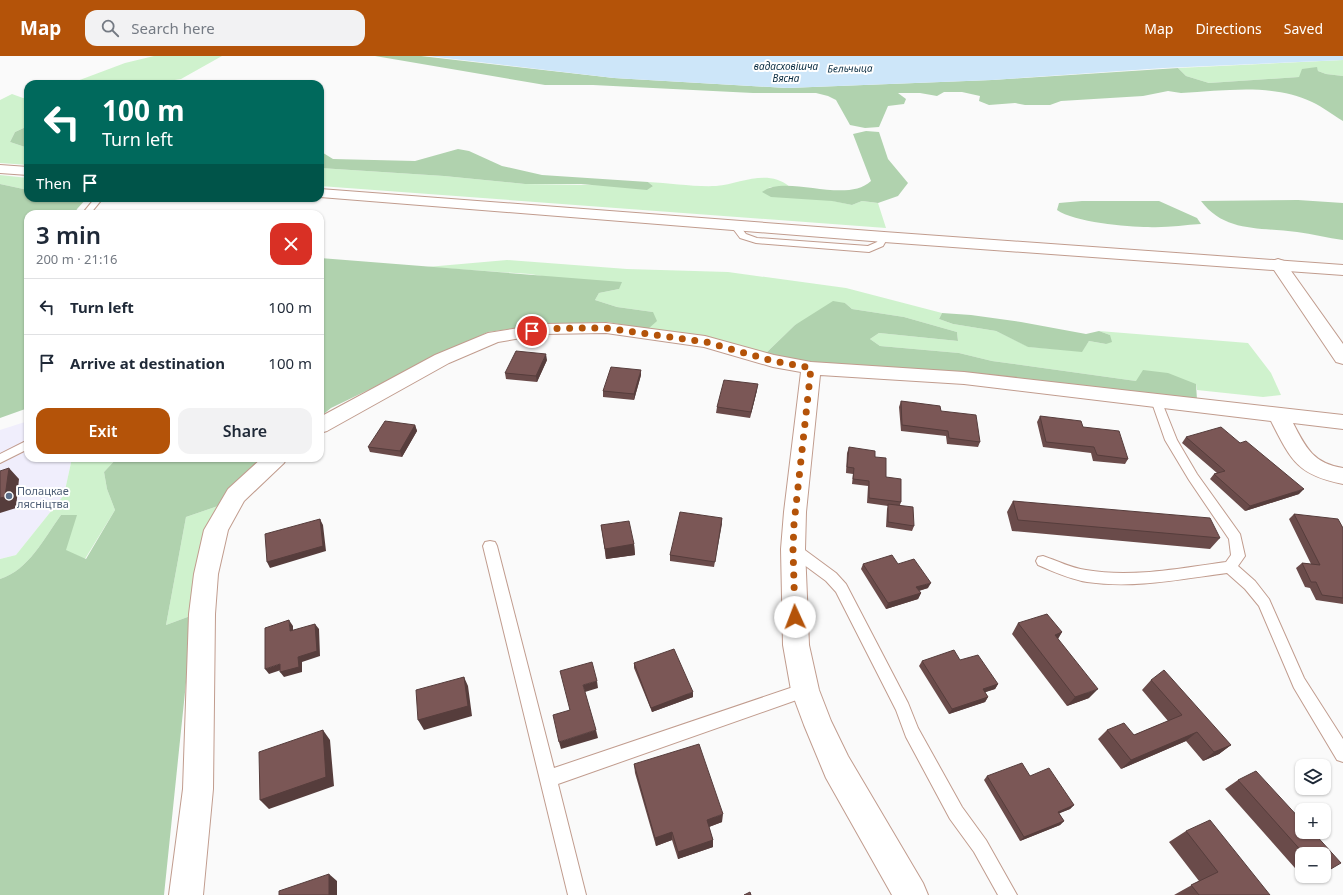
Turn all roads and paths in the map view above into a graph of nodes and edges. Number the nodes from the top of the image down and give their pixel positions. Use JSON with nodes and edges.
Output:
{"nodes":[{"id":1,"x":0,"y":169,"type":"edge"},
{"id":2,"x":24,"y":171,"type":"edge"},
{"id":3,"x":324,"y":193,"type":"edge"},
{"id":4,"x":96,"y":202,"type":"edge"},
{"id":5,"x":89,"y":210,"type":"edge"},
{"id":6,"x":1278,"y":264,"type":"junction"},
{"id":7,"x":1343,"y":270,"type":"edge"},
{"id":8,"x":1343,"y":358,"type":"edge"},
{"id":9,"x":811,"y":368,"type":"junction"},
{"id":10,"x":1156,"y":400,"type":"junction"},
{"id":11,"x":1278,"y":414,"type":"junction"},
{"id":12,"x":1343,"y":422,"type":"edge"},
{"id":13,"x":324,"y":424,"type":"edge"},
{"id":14,"x":24,"y":446,"type":"edge"},
{"id":15,"x":0,"y":459,"type":"edge"},
{"id":16,"x":272,"y":462,"type":"edge"},
{"id":17,"x":1343,"y":476,"type":"edge"},
{"id":18,"x":490,"y":546,"type":"dead end"},
{"id":19,"x":793,"y":549,"type":"junction"},
{"id":20,"x":1043,"y":561,"type":"dead end"},
{"id":21,"x":1230,"y":567,"type":"junction"},
{"id":22,"x":805,"y":690,"type":"junction"},
{"id":23,"x":1343,"y":754,"type":"edge"},
{"id":24,"x":547,"y":779,"type":"junction"},
{"id":25,"x":186,"y":895,"type":"edge"},
{"id":26,"x":577,"y":895,"type":"edge"},
{"id":27,"x":911,"y":895,"type":"edge"},
{"id":28,"x":1008,"y":895,"type":"edge"}],
"edges":[{"from":1,"to":2,"type":"street"},
{"from":3,"to":6,"type":"street"},
{"from":4,"to":5,"type":"lane"},
{"from":6,"to":7,"type":"street"},
{"from":6,"to":8,"type":"street"},
{"from":9,"to":10,"type":"street"},
{"from":9,"to":13,"type":"street"},
{"from":9,"to":19,"type":"street"},
{"from":10,"to":11,"type":"street"},
{"from":10,"to":21,"type":"lane"},
{"from":11,"to":12,"type":"street"},
{"from":11,"to":17,"type":"street"},
{"from":14,"to":15,"type":"lane"},
{"from":16,"to":25,"type":"street"},
{"from":18,"to":24,"type":"lane"},
{"from":19,"to":22,"type":"street"},
{"from":19,"to":28,"type":"lane"},
{"from":20,"to":21,"type":"lane"},
{"from":21,"to":23,"type":"lane"},
{"from":22,"to":24,"type":"lane"},
{"from":22,"to":27,"type":"street"},
{"from":24,"to":26,"type":"lane"}]}
